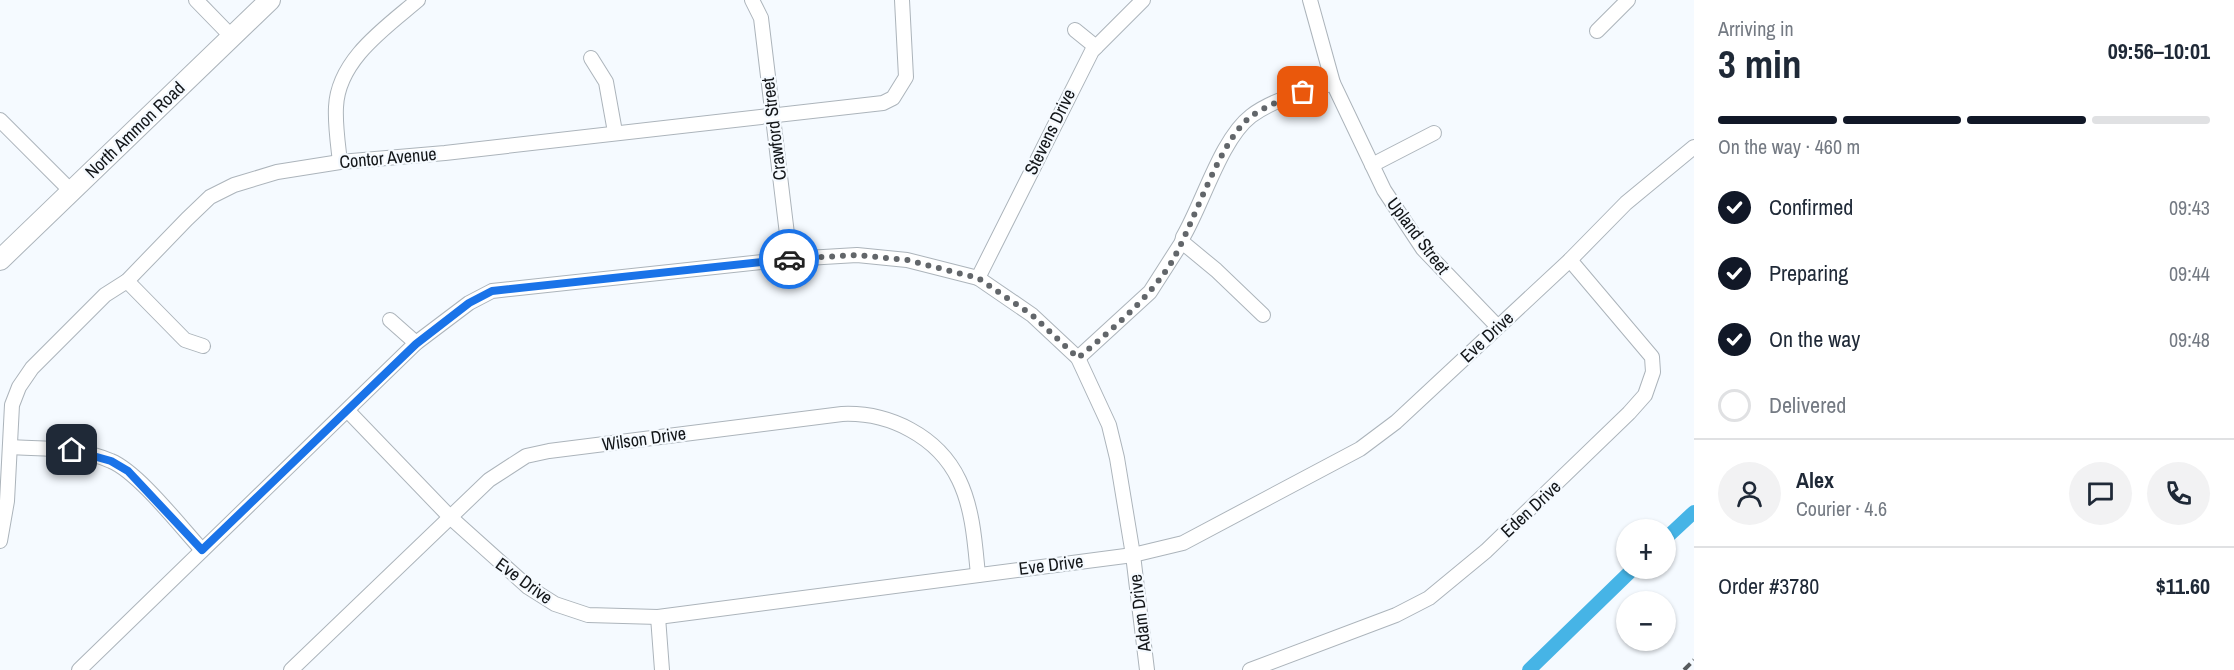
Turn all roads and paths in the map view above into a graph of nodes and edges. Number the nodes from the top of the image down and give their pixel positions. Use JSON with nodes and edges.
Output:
{"nodes":[{"id":1,"x":196,"y":0,"type":"edge"},
{"id":2,"x":270,"y":0,"type":"edge"},
{"id":3,"x":417,"y":0,"type":"edge"},
{"id":4,"x":752,"y":0,"type":"edge"},
{"id":5,"x":902,"y":0,"type":"edge"},
{"id":6,"x":1143,"y":0,"type":"edge"},
{"id":7,"x":1310,"y":0,"type":"edge"},
{"id":8,"x":1629,"y":0,"type":"edge"},
{"id":9,"x":1075,"y":30,"type":"dead end"},
{"id":10,"x":1597,"y":31,"type":"dead end"},
{"id":11,"x":231,"y":36,"type":"junction"},
{"id":12,"x":1096,"y":46,"type":"junction"},
{"id":13,"x":591,"y":58,"type":"dead end"},
{"id":14,"x":1333,"y":83,"type":"junction"},
{"id":15,"x":772,"y":115,"type":"junction"},
{"id":16,"x":0,"y":120,"type":"edge"},
{"id":17,"x":615,"y":132,"type":"junction"},
{"id":18,"x":1434,"y":133,"type":"dead end"},
{"id":19,"x":1694,"y":147,"type":"edge"},
{"id":20,"x":340,"y":162,"type":"junction"},
{"id":21,"x":1372,"y":165,"type":"junction"},
{"id":22,"x":71,"y":191,"type":"junction"},
{"id":23,"x":1182,"y":242,"type":"junction"},
{"id":24,"x":790,"y":259,"type":"junction"},
{"id":25,"x":0,"y":260,"type":"edge"},
{"id":26,"x":1570,"y":260,"type":"junction"},
{"id":27,"x":978,"y":278,"type":"junction"},
{"id":28,"x":127,"y":281,"type":"junction"},
{"id":29,"x":1263,"y":315,"type":"dead end"},
{"id":30,"x":390,"y":320,"type":"dead end"},
{"id":31,"x":1497,"y":326,"type":"junction"},
{"id":32,"x":416,"y":344,"type":"junction"},
{"id":33,"x":203,"y":346,"type":"dead end"},
{"id":34,"x":1078,"y":358,"type":"junction"},
{"id":35,"x":348,"y":411,"type":"junction"},
{"id":36,"x":11,"y":447,"type":"junction"},
{"id":37,"x":450,"y":518,"type":"junction"},
{"id":38,"x":0,"y":541,"type":"edge"},
{"id":39,"x":202,"y":550,"type":"junction"},
{"id":40,"x":1133,"y":555,"type":"junction"},
{"id":41,"x":978,"y":575,"type":"junction"},
{"id":42,"x":658,"y":617,"type":"junction"},
{"id":43,"x":79,"y":670,"type":"edge"},
{"id":44,"x":291,"y":670,"type":"edge"},
{"id":45,"x":662,"y":670,"type":"edge"},
{"id":46,"x":1147,"y":670,"type":"edge"},
{"id":47,"x":1250,"y":670,"type":"edge"}],
"edges":[{"from":1,"to":11,"type":"street"},
{"from":2,"to":11,"type":"main road","name":"North Ammon Road"},
{"from":3,"to":20,"type":"street"},
{"from":4,"to":15,"type":"street","name":"Crawford Street"},
{"from":5,"to":15,"type":"street","name":"Contor Avenue"},
{"from":6,"to":12,"type":"street","name":"Stevens Drive"},
{"from":7,"to":14,"type":"street","name":"Upland Street"},
{"from":8,"to":10,"type":"street"},
{"from":9,"to":12,"type":"street"},
{"from":11,"to":22,"type":"main road","name":"North Ammon Road"},
{"from":12,"to":27,"type":"street","name":"Stevens Drive"},
{"from":13,"to":17,"type":"street"},
{"from":14,"to":21,"type":"street","name":"Upland Street"},
{"from":14,"to":23,"type":"street"},
{"from":15,"to":17,"type":"street","name":"Contor Avenue"},
{"from":15,"to":24,"type":"street","name":"Crawford Street"},
{"from":16,"to":22,"type":"street"},
{"from":17,"to":20,"type":"street","name":"Contor Avenue"},
{"from":18,"to":21,"type":"street"},
{"from":19,"to":26,"type":"street","name":"Eve Drive"},
{"from":20,"to":28,"type":"street","name":"Contor Avenue"},
{"from":21,"to":31,"type":"street","name":"Upland Street"},
{"from":22,"to":25,"type":"main road","name":"North Ammon Road"},
{"from":23,"to":29,"type":"street"},
{"from":23,"to":34,"type":"street"},
{"from":24,"to":27,"type":"street"},
{"from":24,"to":32,"type":"street"},
{"from":26,"to":31,"type":"street","name":"Eve Drive"},
{"from":26,"to":47,"type":"street","name":"Eden Drive"},
{"from":27,"to":34,"type":"street"},
{"from":28,"to":33,"type":"street"},
{"from":28,"to":36,"type":"street","name":"Contor Avenue"},
{"from":30,"to":32,"type":"street"},
{"from":31,"to":40,"type":"street","name":"Eve Drive"},
{"from":32,"to":35,"type":"street"},
{"from":34,"to":40,"type":"street","name":"Adam Drive"},
{"from":35,"to":37,"type":"street","name":"Eve Drive"},
{"from":35,"to":39,"type":"street"},
{"from":36,"to":38,"type":"street","name":"Contor Avenue"},
{"from":36,"to":39,"type":"street"},
{"from":37,"to":41,"type":"street","name":"Wilson Drive"},
{"from":37,"to":42,"type":"street","name":"Eve Drive"},
{"from":37,"to":44,"type":"street","name":"Wilson Drive"},
{"from":39,"to":43,"type":"street"},
{"from":40,"to":41,"type":"street","name":"Eve Drive"},
{"from":40,"to":46,"type":"street","name":"Adam Drive"},
{"from":41,"to":42,"type":"street","name":"Eve Drive"},
{"from":42,"to":45,"type":"street"}]}
